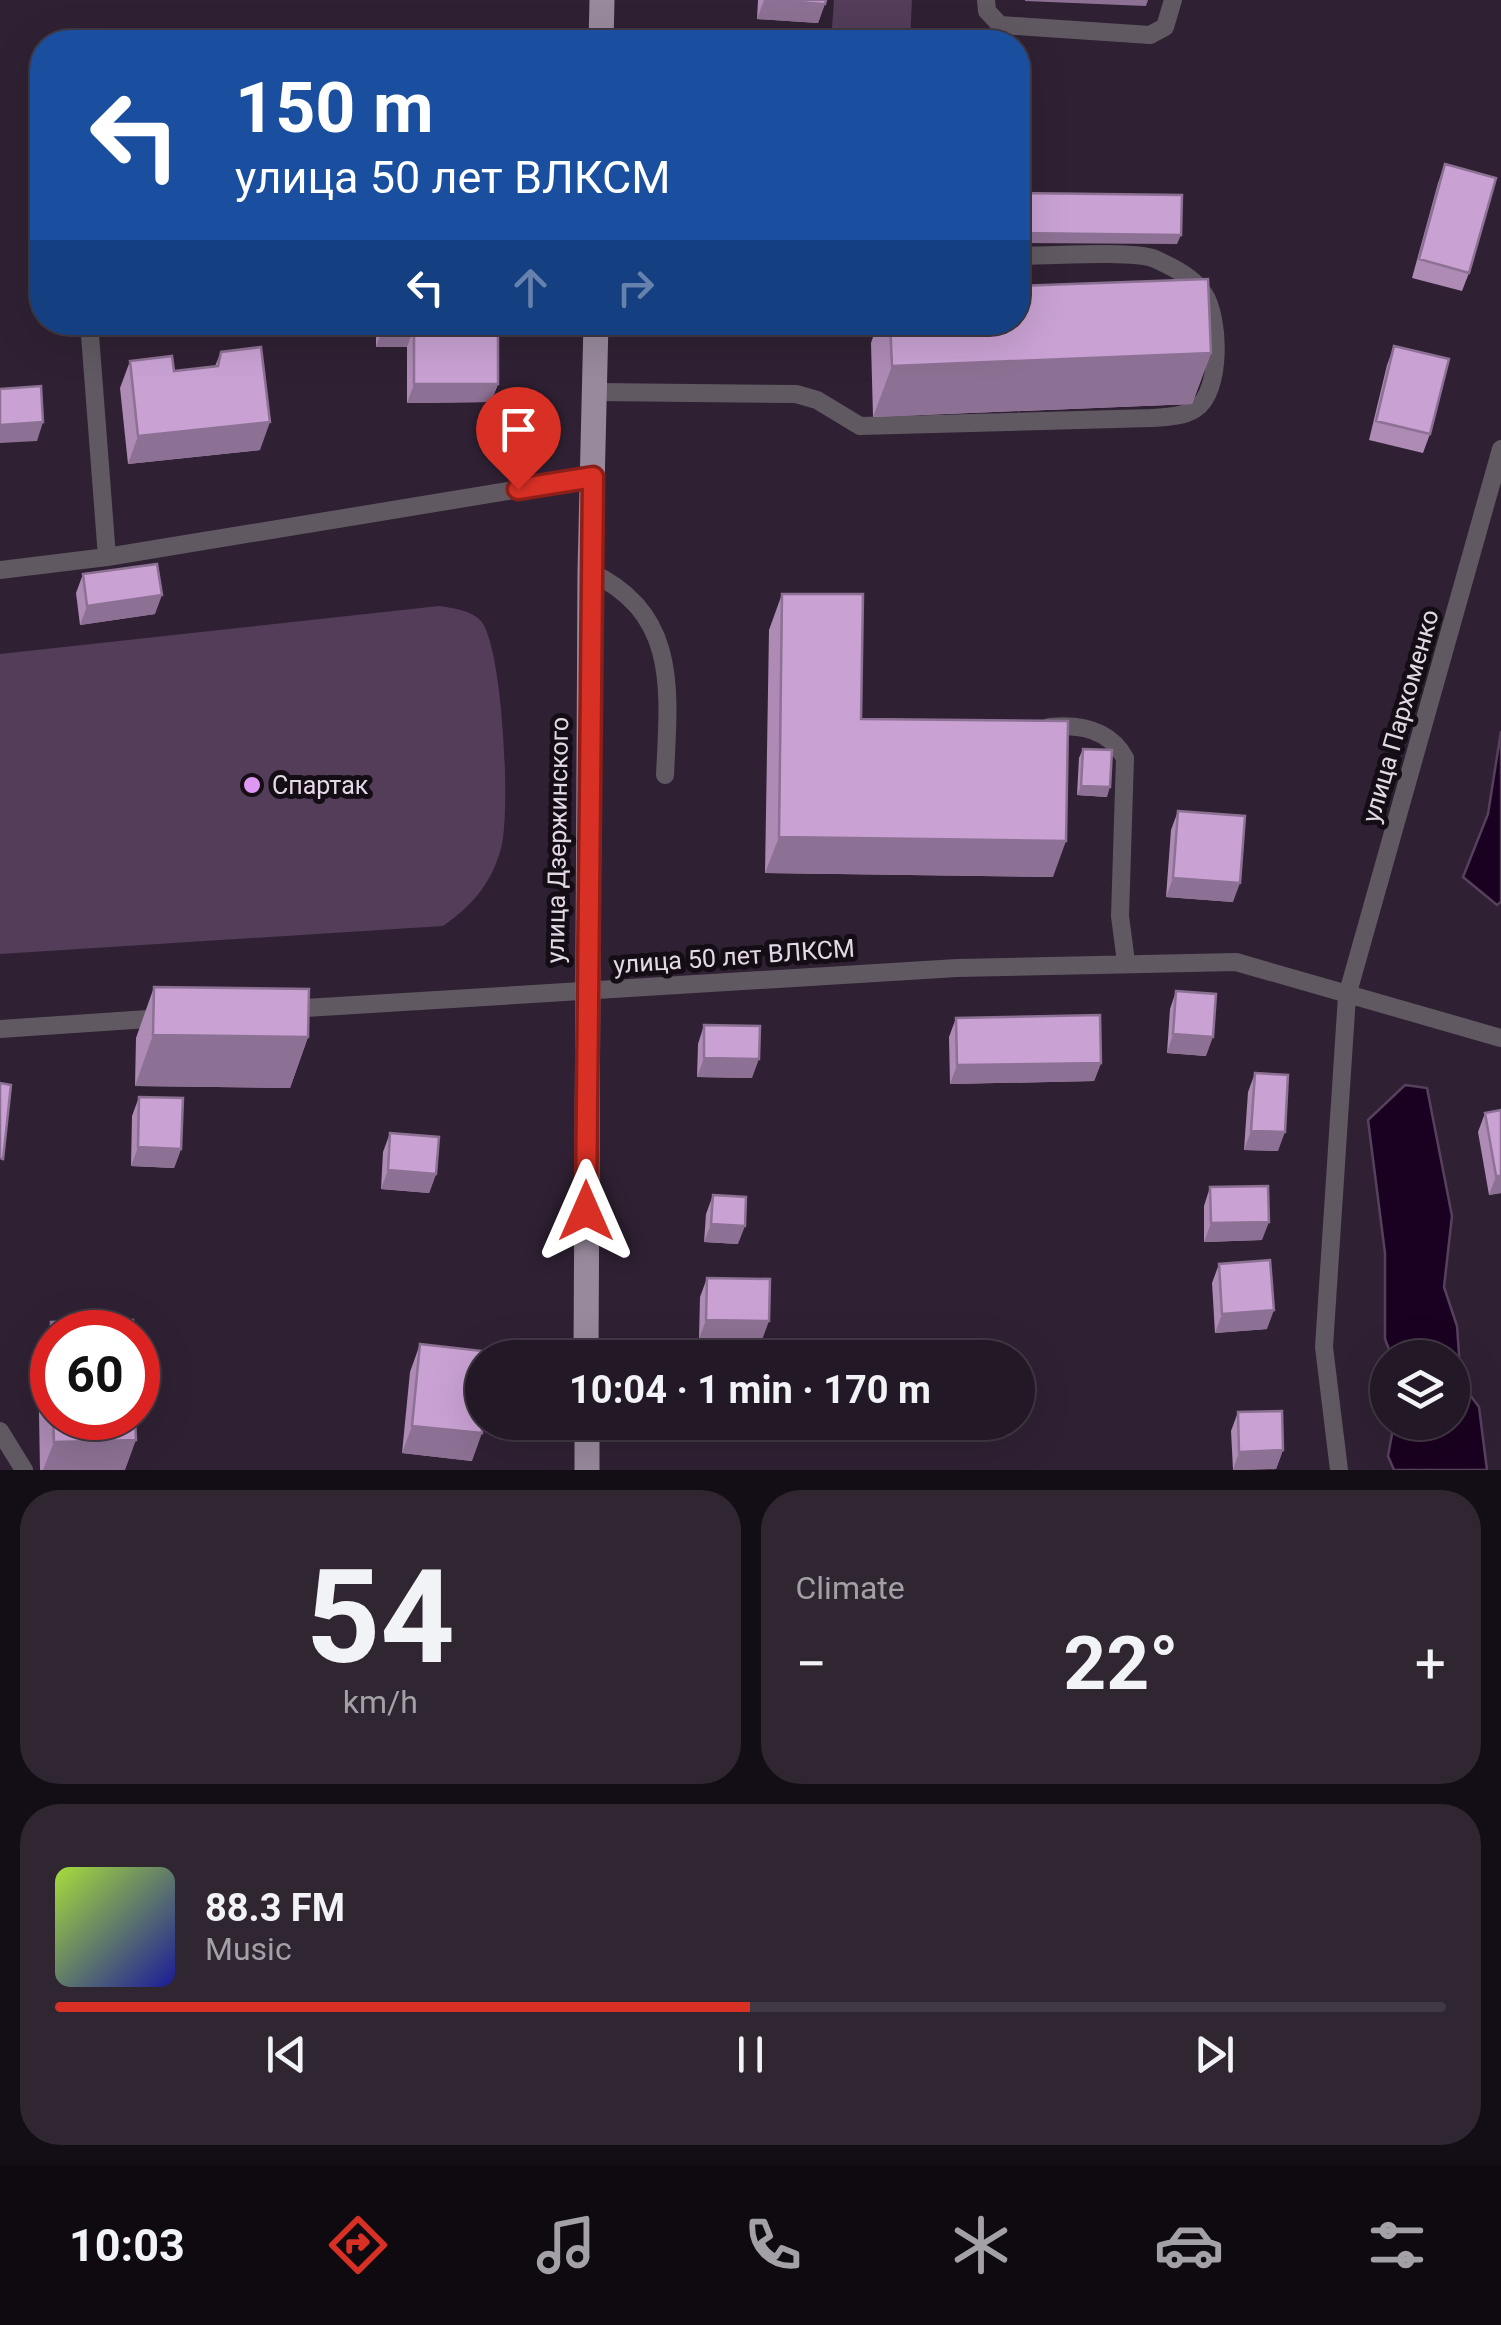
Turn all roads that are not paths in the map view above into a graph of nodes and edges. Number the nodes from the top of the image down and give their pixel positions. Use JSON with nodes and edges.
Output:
{"nodes":[{"id":1,"x":602,"y":0,"type":"edge"},
{"id":2,"x":986,"y":0,"type":"edge"},
{"id":3,"x":1173,"y":0,"type":"edge"},
{"id":4,"x":601,"y":30,"type":"edge"},
{"id":5,"x":1030,"y":256,"type":"edge"},
{"id":6,"x":90,"y":335,"type":"edge"},
{"id":7,"x":596,"y":335,"type":"edge"},
{"id":8,"x":594,"y":392,"type":"junction"},
{"id":9,"x":1501,"y":449,"type":"edge"},
{"id":10,"x":593,"y":477,"type":"junction"},
{"id":11,"x":107,"y":557,"type":"junction"},
{"id":12,"x":0,"y":570,"type":"edge"},
{"id":13,"x":590,"y":572,"type":"junction"},
{"id":14,"x":1028,"y":727,"type":"edge"},
{"id":15,"x":665,"y":775,"type":"dead end"},
{"id":16,"x":1126,"y":962,"type":"junction"},
{"id":17,"x":586,"y":991,"type":"junction"},
{"id":18,"x":1347,"y":996,"type":"junction"},
{"id":19,"x":278,"y":1010,"type":"edge"},
{"id":20,"x":179,"y":1016,"type":"edge"},
{"id":21,"x":0,"y":1029,"type":"edge"},
{"id":22,"x":1501,"y":1038,"type":"edge"},
{"id":23,"x":586,"y":1340,"type":"edge"},
{"id":24,"x":0,"y":1431,"type":"edge"},
{"id":25,"x":586,"y":1440,"type":"edge"},
{"id":26,"x":24,"y":1470,"type":"edge"},
{"id":27,"x":587,"y":1470,"type":"edge"},
{"id":28,"x":1339,"y":1470,"type":"edge"}],
"edges":[{"from":1,"to":4,"type":"main road"},
{"from":2,"to":3,"type":"lane"},
{"from":5,"to":8,"type":"lane"},
{"from":6,"to":11,"type":"lane"},
{"from":7,"to":8,"type":"main road","name":"улица Дзержинского"},
{"from":8,"to":10,"type":"main road","name":"улица Дзержинского"},
{"from":9,"to":18,"type":"lane","name":"улица Пархоменко"},
{"from":10,"to":11,"type":"lane"},
{"from":10,"to":13,"type":"main road","name":"улица Дзержинского"},
{"from":11,"to":12,"type":"lane"},
{"from":13,"to":15,"type":"lane"},
{"from":13,"to":17,"type":"main road","name":"улица Дзержинского"},
{"from":14,"to":16,"type":"lane"},
{"from":16,"to":17,"type":"lane","name":"улица 50 лет ВЛКСМ"},
{"from":16,"to":18,"type":"lane","name":"улица 50 лет ВЛКСМ"},
{"from":17,"to":19,"type":"lane","name":"улица 50 лет ВЛКСМ"},
{"from":17,"to":23,"type":"main road","name":"улица Дзержинского"},
{"from":18,"to":22,"type":"lane"},
{"from":18,"to":28,"type":"lane","name":"улица Пархоменко"},
{"from":20,"to":21,"type":"lane"},
{"from":24,"to":26,"type":"lane"},
{"from":25,"to":27,"type":"main road"}]}
